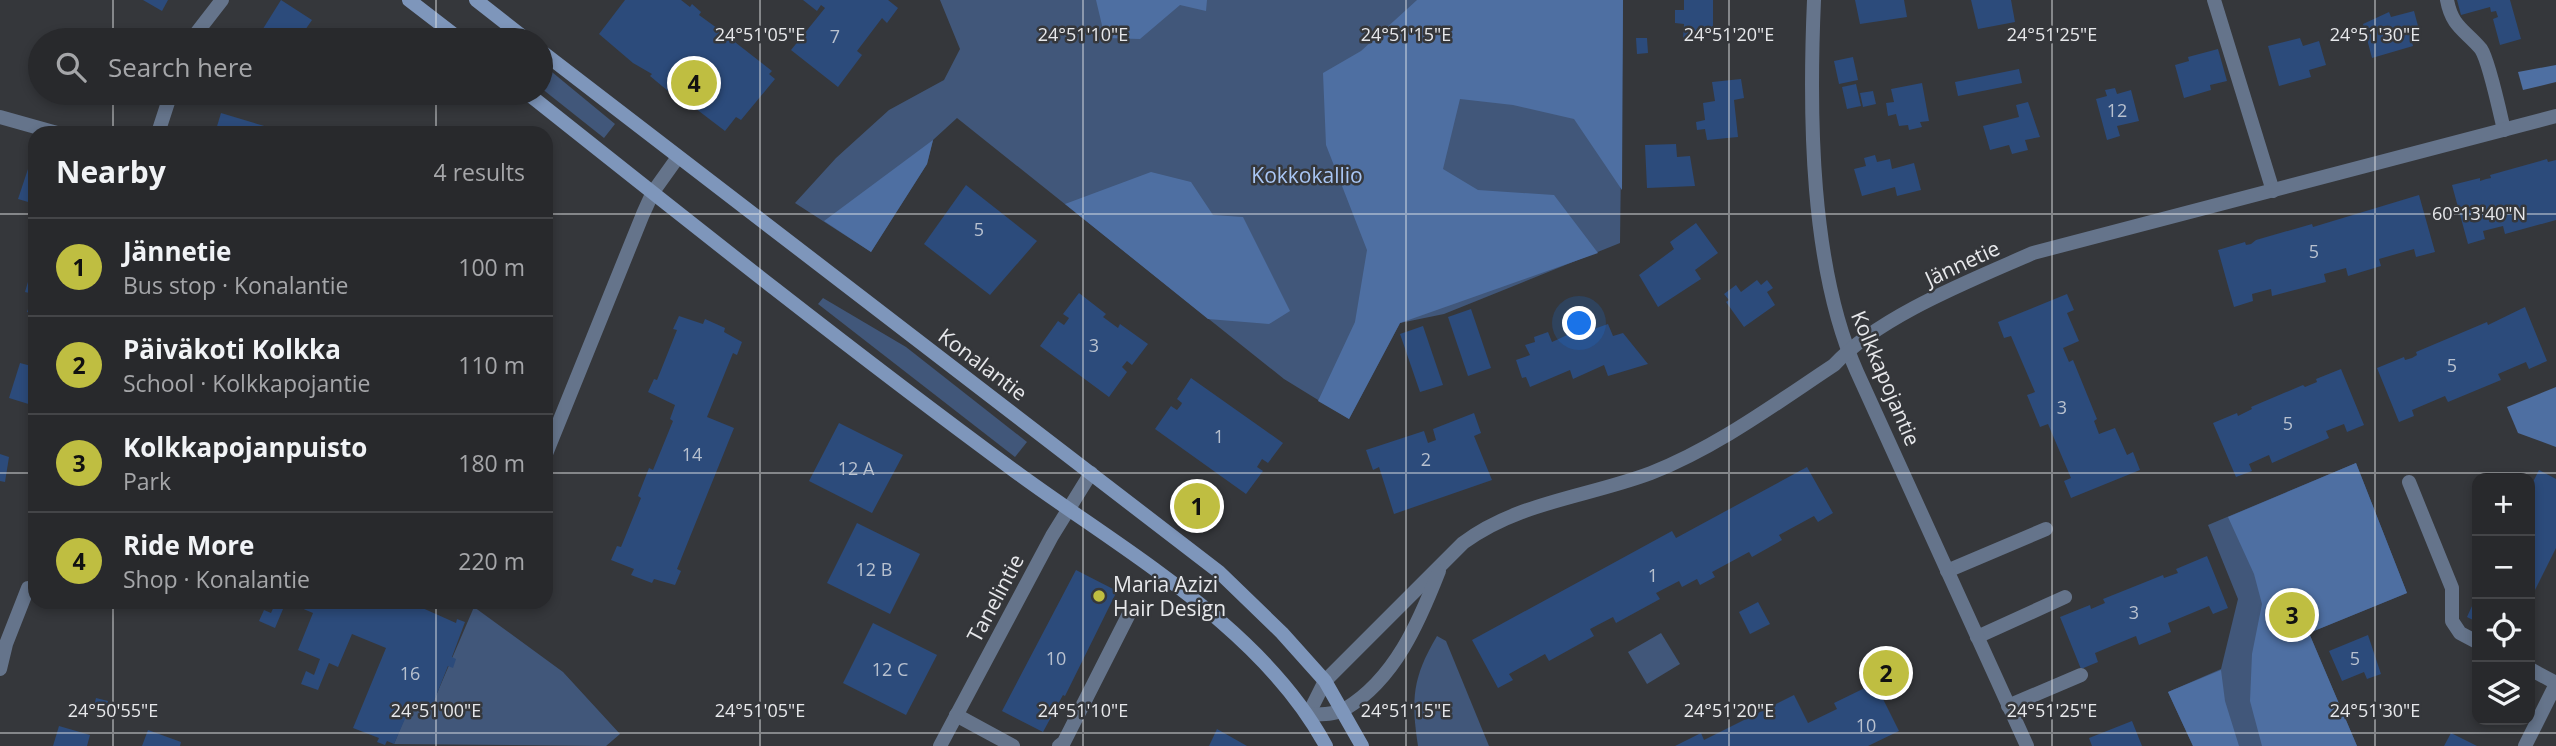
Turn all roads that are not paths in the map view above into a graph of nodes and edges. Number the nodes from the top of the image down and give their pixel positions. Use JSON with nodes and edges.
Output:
{"nodes":[{"id":1,"x":222,"y":0,"type":"edge"},
{"id":2,"x":409,"y":0,"type":"edge"},
{"id":3,"x":476,"y":0,"type":"edge"},
{"id":4,"x":1814,"y":0,"type":"edge"},
{"id":5,"x":2214,"y":0,"type":"edge"},
{"id":6,"x":2447,"y":0,"type":"edge"},
{"id":7,"x":200,"y":28,"type":"edge"},
{"id":8,"x":445,"y":28,"type":"edge"},
{"id":9,"x":512,"y":28,"type":"edge"},
{"id":10,"x":553,"y":60,"type":"edge"},
{"id":11,"x":167,"y":105,"type":"edge"},
{"id":12,"x":542,"y":105,"type":"edge"},
{"id":13,"x":2556,"y":116,"type":"edge"},
{"id":14,"x":0,"y":117,"type":"edge"},
{"id":15,"x":32,"y":126,"type":"edge"},
{"id":16,"x":160,"y":126,"type":"edge"},
{"id":17,"x":2504,"y":130,"type":"junction"},
{"id":18,"x":678,"y":157,"type":"junction"},
{"id":19,"x":2273,"y":191,"type":"junction"},
{"id":20,"x":653,"y":192,"type":"junction"},
{"id":21,"x":1847,"y":351,"type":"junction"},
{"id":22,"x":553,"y":437,"type":"edge"},
{"id":23,"x":1091,"y":473,"type":"junction"},
{"id":24,"x":2409,"y":482,"type":"dead end"},
{"id":25,"x":1067,"y":508,"type":"junction"},
{"id":26,"x":2046,"y":529,"type":"dead end"},
{"id":27,"x":1441,"y":568,"type":"junction"},
{"id":28,"x":1947,"y":571,"type":"junction"},
{"id":29,"x":28,"y":588,"type":"dead end"},
{"id":30,"x":2065,"y":597,"type":"dead end"},
{"id":31,"x":1130,"y":611,"type":"dead end"},
{"id":32,"x":1977,"y":637,"type":"junction"},
{"id":33,"x":2472,"y":639,"type":"edge"},
{"id":34,"x":0,"y":669,"type":"edge"},
{"id":35,"x":2535,"y":673,"type":"edge"},
{"id":36,"x":2081,"y":675,"type":"dead end"},
{"id":37,"x":1325,"y":681,"type":"junction"},
{"id":38,"x":2556,"y":684,"type":"edge"},
{"id":39,"x":2008,"y":706,"type":"junction"},
{"id":40,"x":1344,"y":711,"type":"junction"},
{"id":41,"x":956,"y":715,"type":"junction"},
{"id":42,"x":1308,"y":715,"type":"junction"},
{"id":43,"x":940,"y":746,"type":"edge"},
{"id":44,"x":1013,"y":746,"type":"edge"},
{"id":45,"x":1059,"y":746,"type":"edge"},
{"id":46,"x":1326,"y":746,"type":"edge"},
{"id":47,"x":1362,"y":746,"type":"edge"},
{"id":48,"x":2027,"y":746,"type":"edge"},
{"id":49,"x":2525,"y":746,"type":"edge"}],
"edges":[{"from":1,"to":7,"type":"street"},
{"from":2,"to":8,"type":"main road"},
{"from":3,"to":9,"type":"main road"},
{"from":4,"to":21,"type":"street","name":"Kolkkapojantie"},
{"from":5,"to":19,"type":"street"},
{"from":6,"to":17,"type":"street"},
{"from":10,"to":18,"type":"main road","name":"Konalantie"},
{"from":11,"to":16,"type":"street"},
{"from":12,"to":20,"type":"main road"},
{"from":13,"to":17,"type":"street","name":"Jännetie"},
{"from":14,"to":15,"type":"street"},
{"from":17,"to":19,"type":"street","name":"Jännetie"},
{"from":18,"to":20,"type":"street"},
{"from":18,"to":23,"type":"main road","name":"Konalantie"},
{"from":19,"to":21,"type":"street","name":"Jännetie"},
{"from":20,"to":22,"type":"street"},
{"from":20,"to":25,"type":"main road"},
{"from":21,"to":27,"type":"street","name":"Jännetie"},
{"from":21,"to":28,"type":"street","name":"Kolkkapojantie"},
{"from":23,"to":25,"type":"street","name":"Tanelintie"},
{"from":23,"to":37,"type":"main road","name":"Konalantie"},
{"from":24,"to":33,"type":"street"},
{"from":25,"to":41,"type":"street","name":"Tanelintie"},
{"from":25,"to":42,"type":"main road"},
{"from":26,"to":28,"type":"street"},
{"from":27,"to":37,"type":"street","name":"Jännetie"},
{"from":27,"to":40,"type":"street","name":"Jännetie"},
{"from":28,"to":32,"type":"street","name":"Kolkkapojantie"},
{"from":29,"to":34,"type":"street"},
{"from":30,"to":32,"type":"street"},
{"from":31,"to":45,"type":"street"},
{"from":32,"to":39,"type":"street","name":"Kolkkapojantie"},
{"from":35,"to":38,"type":"street"},
{"from":36,"to":39,"type":"street"},
{"from":37,"to":40,"type":"main road","name":"Konalantie"},
{"from":37,"to":42,"type":"street","name":"Jännetie"},
{"from":38,"to":49,"type":"street"},
{"from":39,"to":48,"type":"street","name":"Kolkkapojantie"},
{"from":40,"to":42,"type":"street"},
{"from":40,"to":47,"type":"main road","name":"Konalantie"},
{"from":41,"to":43,"type":"street","name":"Tanelintie"},
{"from":41,"to":44,"type":"street"},
{"from":42,"to":46,"type":"main road"}]}
